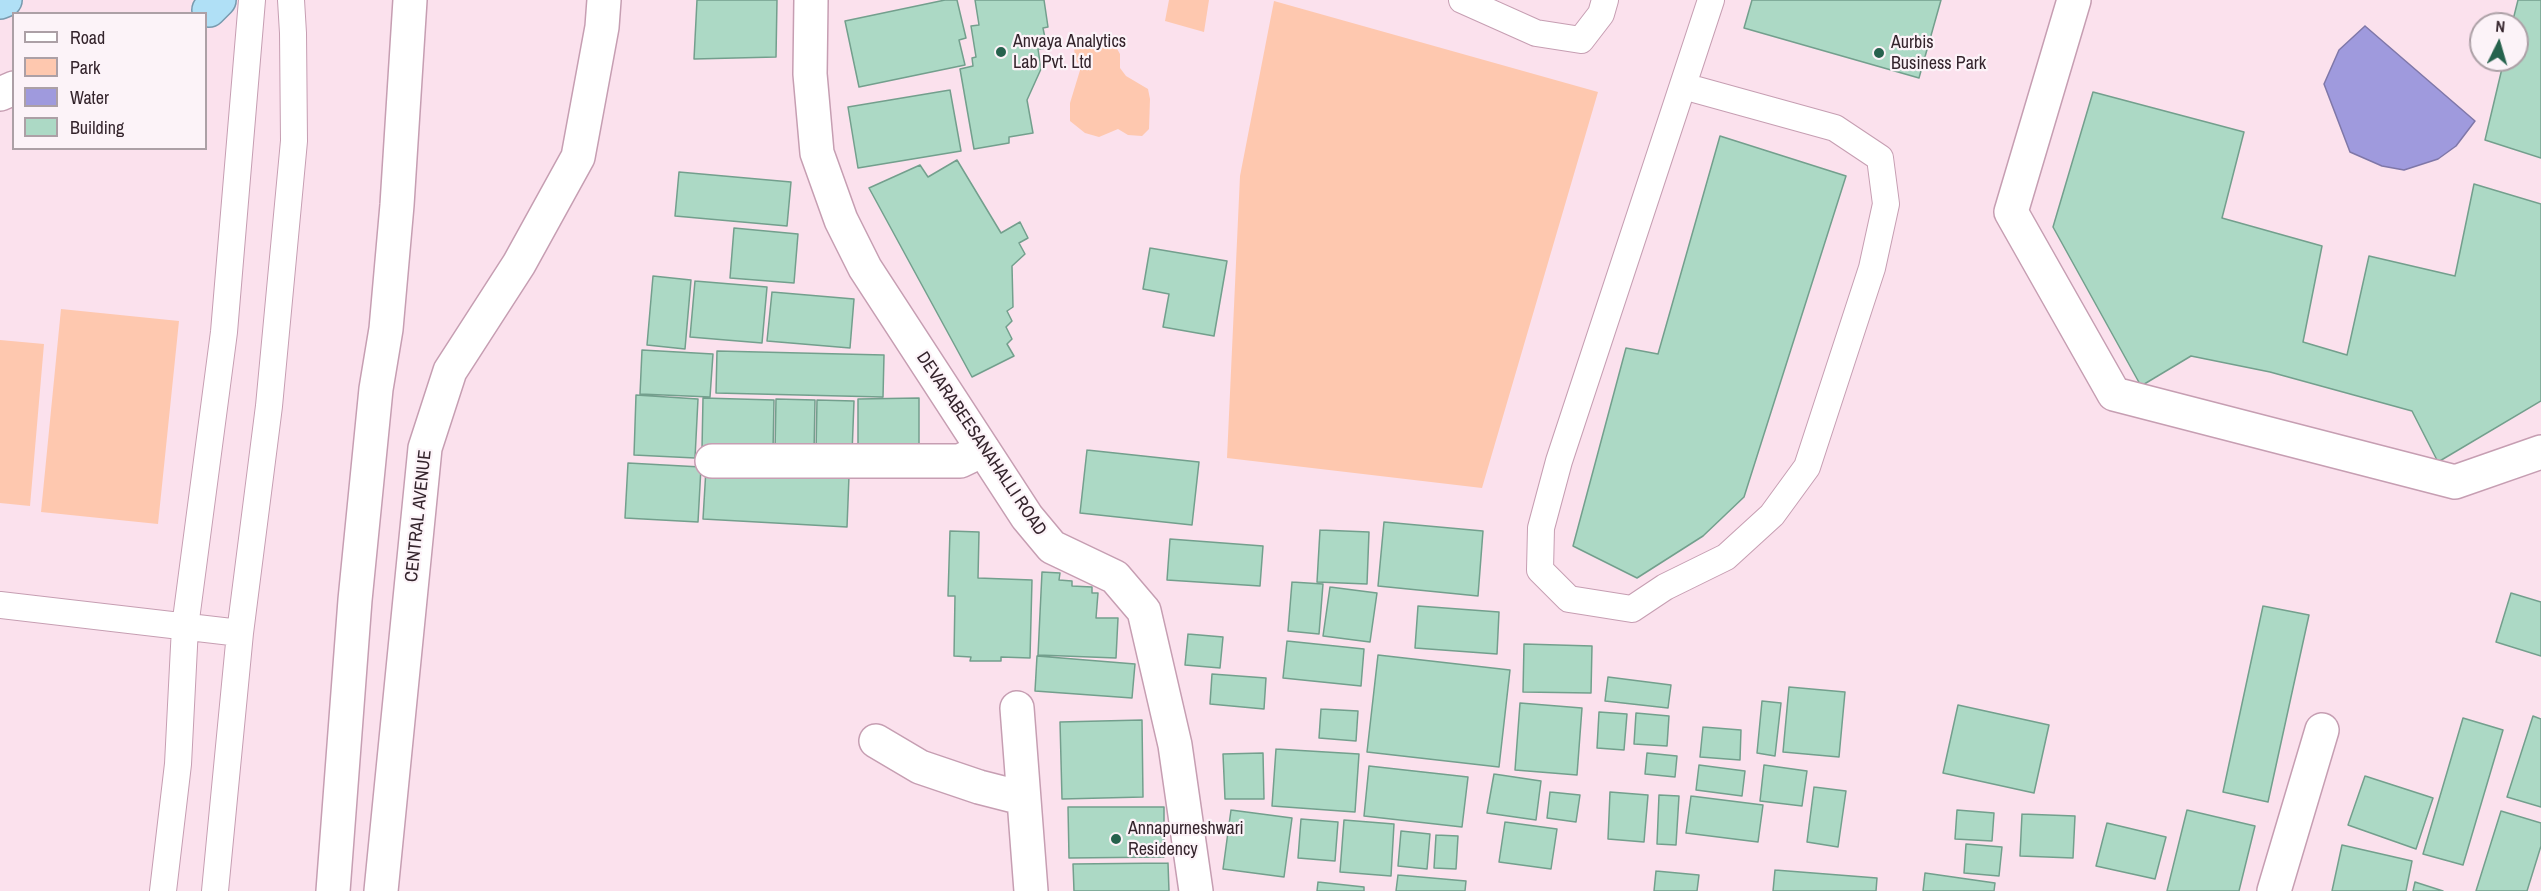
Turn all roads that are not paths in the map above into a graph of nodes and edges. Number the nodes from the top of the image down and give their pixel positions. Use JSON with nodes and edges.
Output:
{"nodes":[{"id":1,"x":5,"y":0,"type":"edge"},
{"id":2,"x":252,"y":0,"type":"edge"},
{"id":3,"x":291,"y":0,"type":"edge"},
{"id":4,"x":410,"y":0,"type":"edge"},
{"id":5,"x":604,"y":0,"type":"edge"},
{"id":6,"x":811,"y":0,"type":"edge"},
{"id":7,"x":1462,"y":0,"type":"edge"},
{"id":8,"x":1605,"y":0,"type":"edge"},
{"id":9,"x":1711,"y":0,"type":"edge"},
{"id":10,"x":2074,"y":0,"type":"edge"},
{"id":11,"x":0,"y":2,"type":"edge"},
{"id":12,"x":1683,"y":86,"type":"junction"},
{"id":13,"x":983,"y":450,"type":"junction"},
{"id":14,"x":2541,"y":452,"type":"edge"},
{"id":15,"x":712,"y":461,"type":"dead end"},
{"id":16,"x":0,"y":605,"type":"edge"},
{"id":17,"x":185,"y":627,"type":"junction"},
{"id":18,"x":240,"y":633,"type":"junction"},
{"id":19,"x":1017,"y":708,"type":"dead end"},
{"id":20,"x":2322,"y":730,"type":"dead end"},
{"id":21,"x":876,"y":741,"type":"dead end"},
{"id":22,"x":1022,"y":798,"type":"junction"},
{"id":23,"x":163,"y":891,"type":"edge"},
{"id":24,"x":215,"y":891,"type":"edge"},
{"id":25,"x":333,"y":891,"type":"edge"},
{"id":26,"x":381,"y":891,"type":"edge"},
{"id":27,"x":1031,"y":891,"type":"edge"},
{"id":28,"x":1196,"y":891,"type":"edge"},
{"id":29,"x":2274,"y":891,"type":"edge"}],
"edges":[{"from":1,"to":11,"type":"highway"},
{"from":2,"to":17,"type":"lane"},
{"from":3,"to":18,"type":"lane"},
{"from":4,"to":25,"type":"street"},
{"from":5,"to":26,"type":"street","name":"CENTRAL AVENUE"},
{"from":6,"to":13,"type":"street","name":"DEVARABEESANAHALLI ROAD"},
{"from":7,"to":8,"type":"lane"},
{"from":9,"to":12,"type":"lane"},
{"from":10,"to":14,"type":"street"},
{"from":12,"to":12,"type":"lane"},
{"from":13,"to":15,"type":"street"},
{"from":13,"to":28,"type":"street","name":"DEVARABEESANAHALLI ROAD"},
{"from":16,"to":17,"type":"lane"},
{"from":17,"to":18,"type":"lane"},
{"from":17,"to":23,"type":"lane"},
{"from":18,"to":24,"type":"lane"},
{"from":19,"to":22,"type":"street"},
{"from":20,"to":29,"type":"street"},
{"from":21,"to":22,"type":"street"},
{"from":22,"to":27,"type":"street"}]}
